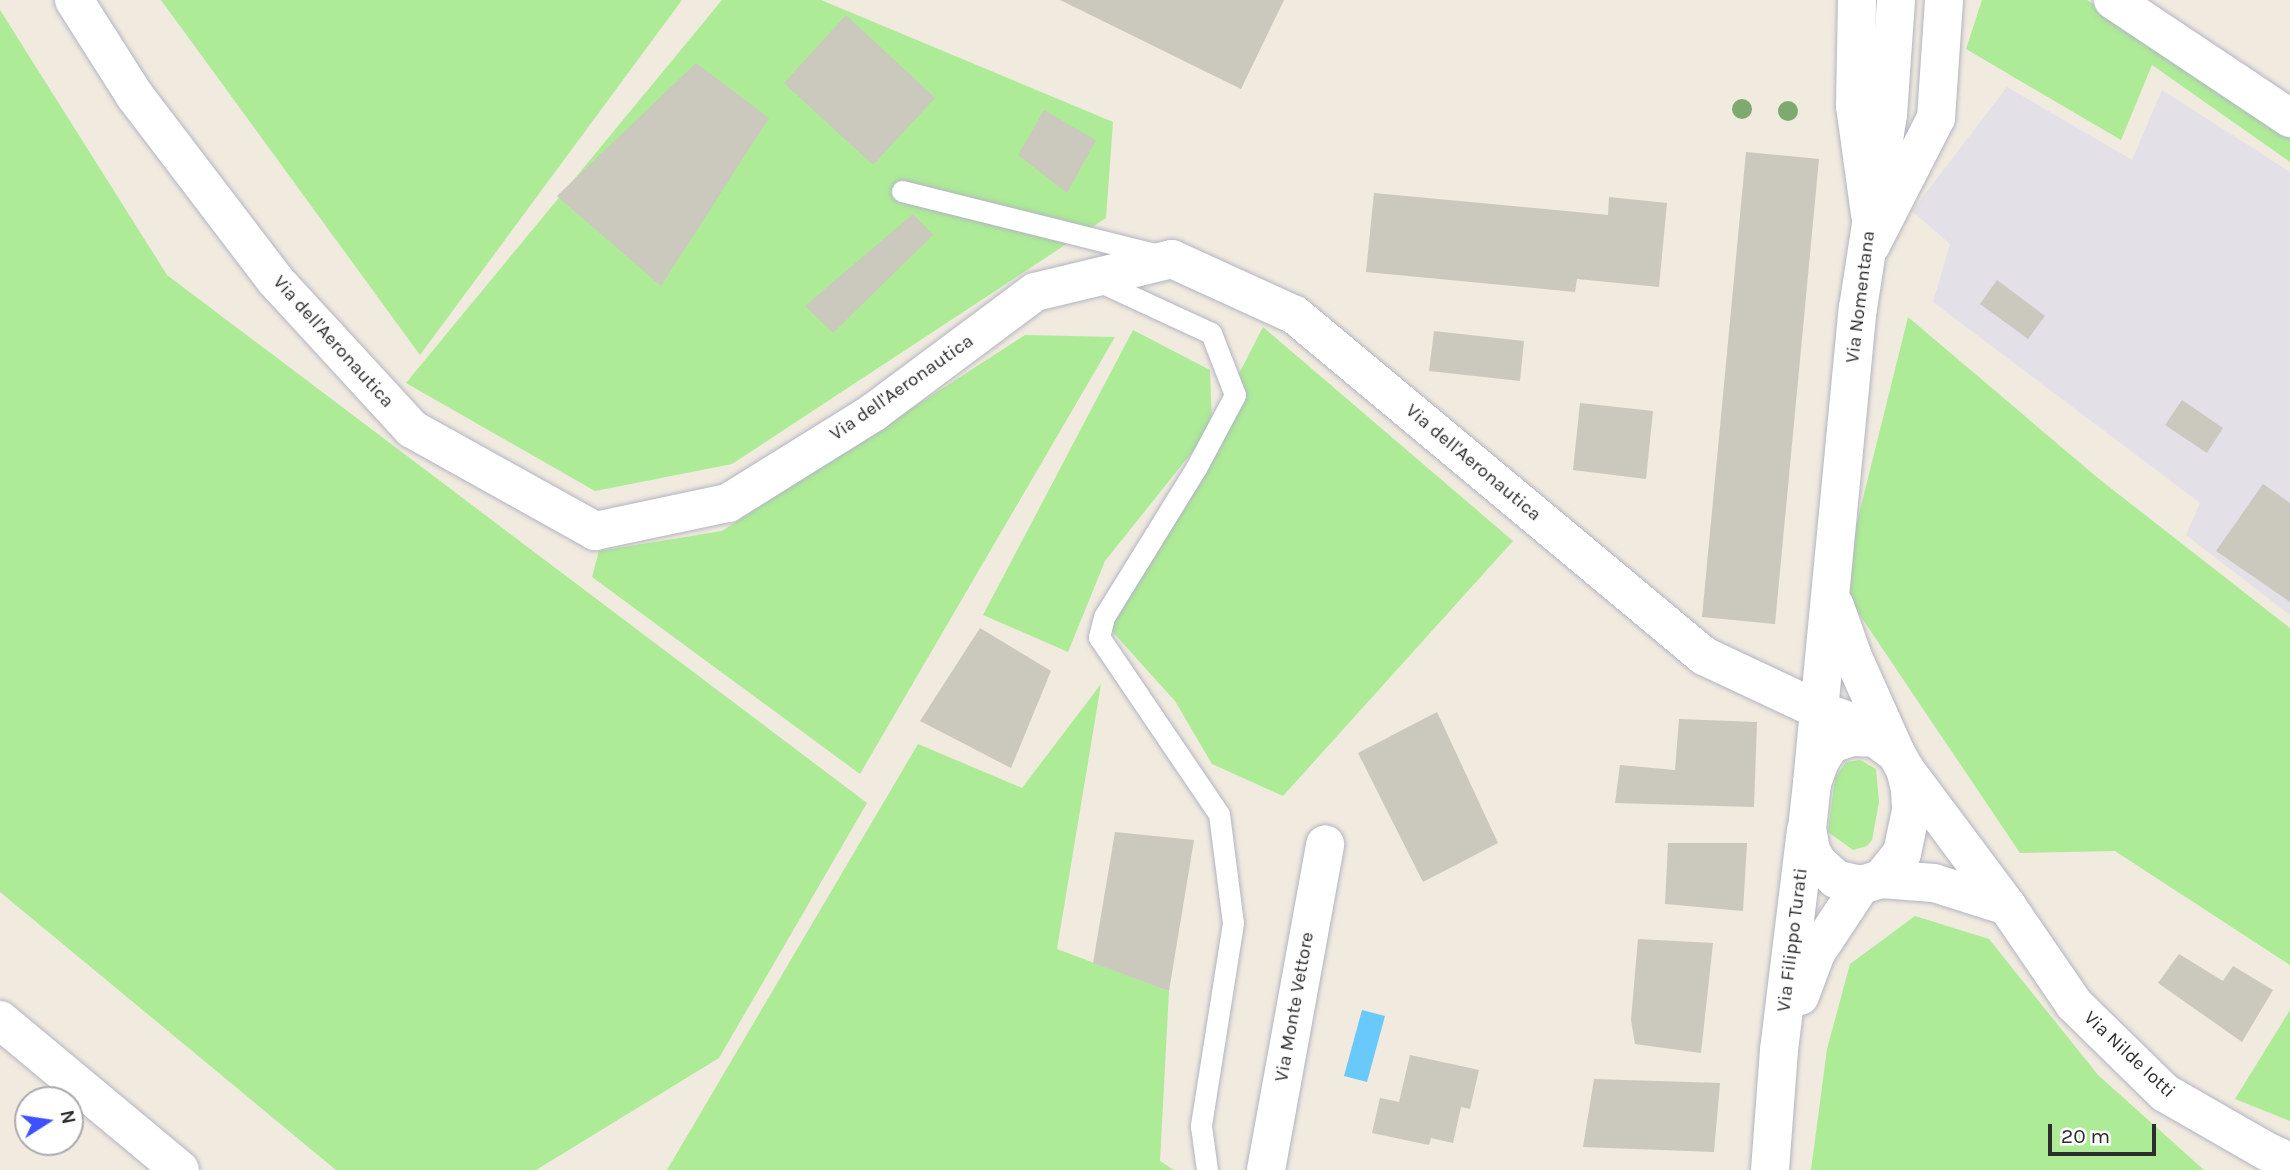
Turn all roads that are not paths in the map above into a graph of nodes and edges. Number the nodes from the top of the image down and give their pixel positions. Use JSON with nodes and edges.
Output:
{"nodes":[{"id":1,"x":74,"y":0,"type":"edge"},
{"id":2,"x":1857,"y":0,"type":"edge"},
{"id":3,"x":1896,"y":0,"type":"edge"},
{"id":4,"x":1944,"y":0,"type":"edge"},
{"id":5,"x":2113,"y":0,"type":"edge"},
{"id":6,"x":2290,"y":118,"type":"edge"},
{"id":7,"x":902,"y":191,"type":"dead end"},
{"id":8,"x":1870,"y":218,"type":"junction"},
{"id":9,"x":1172,"y":259,"type":"junction"},
{"id":10,"x":1864,"y":259,"type":"junction"},
{"id":11,"x":1092,"y":278,"type":"junction"},
{"id":12,"x":1831,"y":594,"type":"junction"},
{"id":13,"x":1821,"y":711,"type":"junction"},
{"id":14,"x":1892,"y":753,"type":"junction"},
{"id":15,"x":1812,"y":783,"type":"junction"},
{"id":16,"x":1807,"y":829,"type":"junction"},
{"id":17,"x":1325,"y":844,"type":"dead end"},
{"id":18,"x":1871,"y":882,"type":"junction"},
{"id":19,"x":2007,"y":906,"type":"junction"},
{"id":20,"x":0,"y":1020,"type":"edge"},
{"id":21,"x":1779,"y":1050,"type":"junction"},
{"id":22,"x":2290,"y":1161,"type":"edge"},
{"id":23,"x":180,"y":1170,"type":"edge"},
{"id":24,"x":1207,"y":1170,"type":"edge"},
{"id":25,"x":1266,"y":1170,"type":"edge"},
{"id":26,"x":1770,"y":1170,"type":"edge"}],
"edges":[{"from":1,"to":11,"type":"street","name":"Via dell'Aeronautica"},
{"from":2,"to":8,"type":"street"},
{"from":3,"to":8,"type":"street","name":"Via Nomentana"},
{"from":4,"to":10,"type":"street"},
{"from":5,"to":6,"type":"street"},
{"from":7,"to":9,"type":"lane"},
{"from":8,"to":10,"type":"street","name":"Via Nomentana"},
{"from":9,"to":11,"type":"street","name":"Via dell'Aeronautica"},
{"from":9,"to":13,"type":"street","name":"Via dell'Aeronautica"},
{"from":10,"to":12,"type":"street","name":"Via Nomentana"},
{"from":11,"to":24,"type":"lane"},
{"from":12,"to":13,"type":"street","name":"Via Nomentana"},
{"from":12,"to":14,"type":"street","name":"Via Nomentana"},
{"from":13,"to":14,"type":"street","name":"Via dell'Aeronautica"},
{"from":13,"to":15,"type":"street","name":"Via Nomentana"},
{"from":14,"to":15,"type":"street"},
{"from":14,"to":18,"type":"street"},
{"from":14,"to":19,"type":"street","name":"Via Nilde Iotti"},
{"from":15,"to":16,"type":"street"},
{"from":16,"to":18,"type":"street"},
{"from":16,"to":21,"type":"street","name":"Via Filippo Turati"},
{"from":17,"to":25,"type":"street","name":"Via Monte Vettore"},
{"from":18,"to":19,"type":"street"},
{"from":18,"to":21,"type":"street","name":"Via Filippo Turati"},
{"from":19,"to":22,"type":"street","name":"Via Nilde Iotti"},
{"from":20,"to":23,"type":"street"},
{"from":21,"to":26,"type":"street","name":"Via Filippo Turati"}]}
